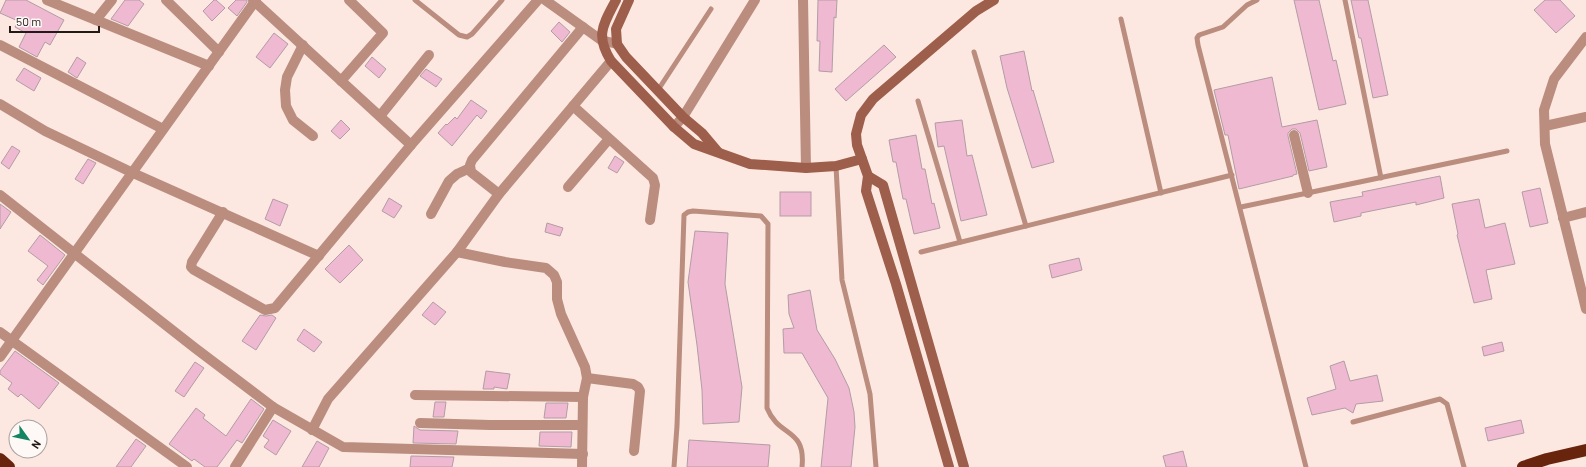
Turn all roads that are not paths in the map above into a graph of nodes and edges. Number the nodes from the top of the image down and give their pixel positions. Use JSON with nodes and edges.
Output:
{"nodes":[{"id":1,"x":47,"y":0,"type":"edge"},
{"id":2,"x":112,"y":0,"type":"edge"},
{"id":3,"x":166,"y":0,"type":"edge"},
{"id":4,"x":349,"y":0,"type":"edge"},
{"id":5,"x":415,"y":0,"type":"edge"},
{"id":6,"x":502,"y":0,"type":"edge"},
{"id":7,"x":538,"y":0,"type":"edge"},
{"id":8,"x":545,"y":0,"type":"edge"},
{"id":9,"x":616,"y":0,"type":"edge"},
{"id":10,"x":629,"y":0,"type":"edge"},
{"id":11,"x":755,"y":0,"type":"edge"},
{"id":12,"x":803,"y":0,"type":"edge"},
{"id":13,"x":994,"y":0,"type":"edge"},
{"id":14,"x":1257,"y":0,"type":"edge"},
{"id":15,"x":1345,"y":0,"type":"edge"},
{"id":16,"x":255,"y":1,"type":"edge"},
{"id":17,"x":712,"y":9,"type":"dead end"},
{"id":18,"x":1121,"y":19,"type":"dead end"},
{"id":19,"x":96,"y":20,"type":"junction"},
{"id":20,"x":583,"y":27,"type":"junction"},
{"id":21,"x":602,"y":40,"type":"junction"},
{"id":22,"x":1585,"y":40,"type":"edge"},
{"id":23,"x":617,"y":44,"type":"junction"},
{"id":24,"x":0,"y":45,"type":"edge"},
{"id":25,"x":303,"y":45,"type":"junction"},
{"id":26,"x":218,"y":52,"type":"junction"},
{"id":27,"x":974,"y":52,"type":"dead end"},
{"id":28,"x":429,"y":55,"type":"dead end"},
{"id":29,"x":611,"y":61,"type":"junction"},
{"id":30,"x":209,"y":66,"type":"junction"},
{"id":31,"x":341,"y":81,"type":"junction"},
{"id":32,"x":658,"y":90,"type":"junction"},
{"id":33,"x":918,"y":101,"type":"dead end"},
{"id":34,"x":0,"y":104,"type":"edge"},
{"id":35,"x":573,"y":106,"type":"junction"},
{"id":36,"x":380,"y":116,"type":"junction"},
{"id":37,"x":683,"y":117,"type":"junction"},
{"id":38,"x":1586,"y":117,"type":"edge"},
{"id":39,"x":1544,"y":126,"type":"junction"},
{"id":40,"x":674,"y":127,"type":"junction"},
{"id":41,"x":163,"y":129,"type":"junction"},
{"id":42,"x":313,"y":136,"type":"dead end"},
{"id":43,"x":1294,"y":136,"type":"dead end"},
{"id":44,"x":609,"y":139,"type":"junction"},
{"id":45,"x":411,"y":145,"type":"junction"},
{"id":46,"x":1507,"y":150,"type":"dead end"},
{"id":47,"x":718,"y":152,"type":"junction"},
{"id":48,"x":862,"y":159,"type":"junction"},
{"id":49,"x":836,"y":166,"type":"junction"},
{"id":50,"x":470,"y":168,"type":"junction"},
{"id":51,"x":806,"y":168,"type":"junction"},
{"id":52,"x":132,"y":172,"type":"junction"},
{"id":53,"x":1232,"y":175,"type":"junction"},
{"id":54,"x":868,"y":176,"type":"junction"},
{"id":55,"x":1381,"y":178,"type":"junction"},
{"id":56,"x":568,"y":187,"type":"dead end"},
{"id":57,"x":1161,"y":193,"type":"junction"},
{"id":58,"x":1308,"y":193,"type":"junction"},
{"id":59,"x":499,"y":194,"type":"junction"},
{"id":60,"x":0,"y":195,"type":"edge"},
{"id":61,"x":1241,"y":207,"type":"junction"},
{"id":62,"x":223,"y":212,"type":"junction"},
{"id":63,"x":1586,"y":212,"type":"edge"},
{"id":64,"x":431,"y":214,"type":"dead end"},
{"id":65,"x":1563,"y":218,"type":"junction"},
{"id":66,"x":650,"y":220,"type":"dead end"},
{"id":67,"x":1026,"y":226,"type":"junction"},
{"id":68,"x":960,"y":242,"type":"junction"},
{"id":69,"x":457,"y":252,"type":"junction"},
{"id":70,"x":921,"y":252,"type":"dead end"},
{"id":71,"x":75,"y":254,"type":"junction"},
{"id":72,"x":319,"y":256,"type":"junction"},
{"id":73,"x":1586,"y":309,"type":"edge"},
{"id":74,"x":0,"y":332,"type":"edge"},
{"id":75,"x":12,"y":341,"type":"junction"},
{"id":76,"x":0,"y":357,"type":"edge"},
{"id":77,"x":587,"y":378,"type":"junction"},
{"id":78,"x":415,"y":395,"type":"dead end"},
{"id":79,"x":583,"y":397,"type":"junction"},
{"id":80,"x":273,"y":407,"type":"junction"},
{"id":81,"x":1353,"y":422,"type":"dead end"},
{"id":82,"x":420,"y":423,"type":"dead end"},
{"id":83,"x":582,"y":425,"type":"junction"},
{"id":84,"x":312,"y":430,"type":"junction"},
{"id":85,"x":1586,"y":450,"type":"edge"},
{"id":86,"x":634,"y":451,"type":"dead end"},
{"id":87,"x":583,"y":454,"type":"junction"},
{"id":88,"x":0,"y":460,"type":"edge"},
{"id":89,"x":9,"y":467,"type":"edge"},
{"id":90,"x":187,"y":467,"type":"edge"},
{"id":91,"x":235,"y":467,"type":"edge"},
{"id":92,"x":582,"y":467,"type":"edge"},
{"id":93,"x":674,"y":467,"type":"edge"},
{"id":94,"x":802,"y":467,"type":"edge"},
{"id":95,"x":876,"y":467,"type":"edge"},
{"id":96,"x":949,"y":467,"type":"edge"},
{"id":97,"x":964,"y":467,"type":"edge"},
{"id":98,"x":1306,"y":467,"type":"edge"},
{"id":99,"x":1464,"y":467,"type":"edge"},
{"id":100,"x":1523,"y":467,"type":"edge"}],
"edges":[{"from":1,"to":19,"type":"street"},
{"from":2,"to":19,"type":"street"},
{"from":3,"to":26,"type":"street"},
{"from":4,"to":31,"type":"street"},
{"from":5,"to":6,"type":"lane"},
{"from":7,"to":45,"type":"street"},
{"from":8,"to":20,"type":"street"},
{"from":9,"to":21,"type":"street"},
{"from":10,"to":23,"type":"street"},
{"from":11,"to":37,"type":"street"},
{"from":12,"to":51,"type":"street"},
{"from":13,"to":48,"type":"street"},
{"from":14,"to":53,"type":"lane"},
{"from":15,"to":55,"type":"lane"},
{"from":16,"to":25,"type":"street"},
{"from":16,"to":26,"type":"street"},
{"from":17,"to":32,"type":"lane"},
{"from":18,"to":57,"type":"lane"},
{"from":19,"to":30,"type":"street"},
{"from":20,"to":21,"type":"street"},
{"from":20,"to":50,"type":"street"},
{"from":21,"to":23,"type":"street"},
{"from":21,"to":29,"type":"street"},
{"from":22,"to":39,"type":"street"},
{"from":23,"to":32,"type":"street"},
{"from":24,"to":41,"type":"street"},
{"from":25,"to":31,"type":"street"},
{"from":25,"to":42,"type":"street"},
{"from":26,"to":30,"type":"street"},
{"from":27,"to":67,"type":"lane"},
{"from":28,"to":36,"type":"street"},
{"from":29,"to":35,"type":"street"},
{"from":29,"to":40,"type":"street"},
{"from":30,"to":41,"type":"street"},
{"from":31,"to":36,"type":"street"},
{"from":32,"to":37,"type":"street"},
{"from":33,"to":68,"type":"lane"},
{"from":34,"to":52,"type":"street"},
{"from":35,"to":44,"type":"street"},
{"from":35,"to":59,"type":"street"},
{"from":36,"to":45,"type":"street"},
{"from":37,"to":40,"type":"street"},
{"from":37,"to":47,"type":"street"},
{"from":38,"to":39,"type":"street"},
{"from":39,"to":65,"type":"street"},
{"from":40,"to":47,"type":"street"},
{"from":41,"to":52,"type":"street"},
{"from":43,"to":58,"type":"street"},
{"from":44,"to":56,"type":"street"},
{"from":44,"to":66,"type":"street"},
{"from":45,"to":72,"type":"street"},
{"from":46,"to":55,"type":"lane"},
{"from":47,"to":51,"type":"street"},
{"from":48,"to":49,"type":"street"},
{"from":48,"to":54,"type":"street"},
{"from":49,"to":51,"type":"street"},
{"from":49,"to":95,"type":"lane"},
{"from":50,"to":59,"type":"street"},
{"from":50,"to":64,"type":"street"},
{"from":52,"to":62,"type":"street"},
{"from":52,"to":71,"type":"street"},
{"from":53,"to":57,"type":"lane"},
{"from":53,"to":61,"type":"lane"},
{"from":54,"to":96,"type":"street"},
{"from":54,"to":97,"type":"street"},
{"from":55,"to":58,"type":"lane"},
{"from":57,"to":67,"type":"lane"},
{"from":58,"to":61,"type":"lane"},
{"from":59,"to":69,"type":"street"},
{"from":60,"to":71,"type":"street"},
{"from":61,"to":98,"type":"lane"},
{"from":62,"to":72,"type":"street"},
{"from":62,"to":72,"type":"street"},
{"from":63,"to":65,"type":"street"},
{"from":65,"to":73,"type":"street"},
{"from":67,"to":68,"type":"lane"},
{"from":68,"to":70,"type":"lane"},
{"from":69,"to":77,"type":"street"},
{"from":69,"to":84,"type":"street"},
{"from":71,"to":75,"type":"street"},
{"from":71,"to":80,"type":"street"},
{"from":74,"to":75,"type":"street"},
{"from":75,"to":76,"type":"street"},
{"from":75,"to":90,"type":"street"},
{"from":77,"to":79,"type":"street"},
{"from":77,"to":86,"type":"street"},
{"from":78,"to":79,"type":"street"},
{"from":79,"to":83,"type":"street"},
{"from":80,"to":84,"type":"street"},
{"from":80,"to":91,"type":"street"},
{"from":81,"to":99,"type":"lane"},
{"from":82,"to":83,"type":"street"},
{"from":83,"to":87,"type":"street"},
{"from":84,"to":87,"type":"street"},
{"from":85,"to":100,"type":"highway"},
{"from":87,"to":92,"type":"street"},
{"from":88,"to":89,"type":"highway"},
{"from":93,"to":94,"type":"lane"}]}
